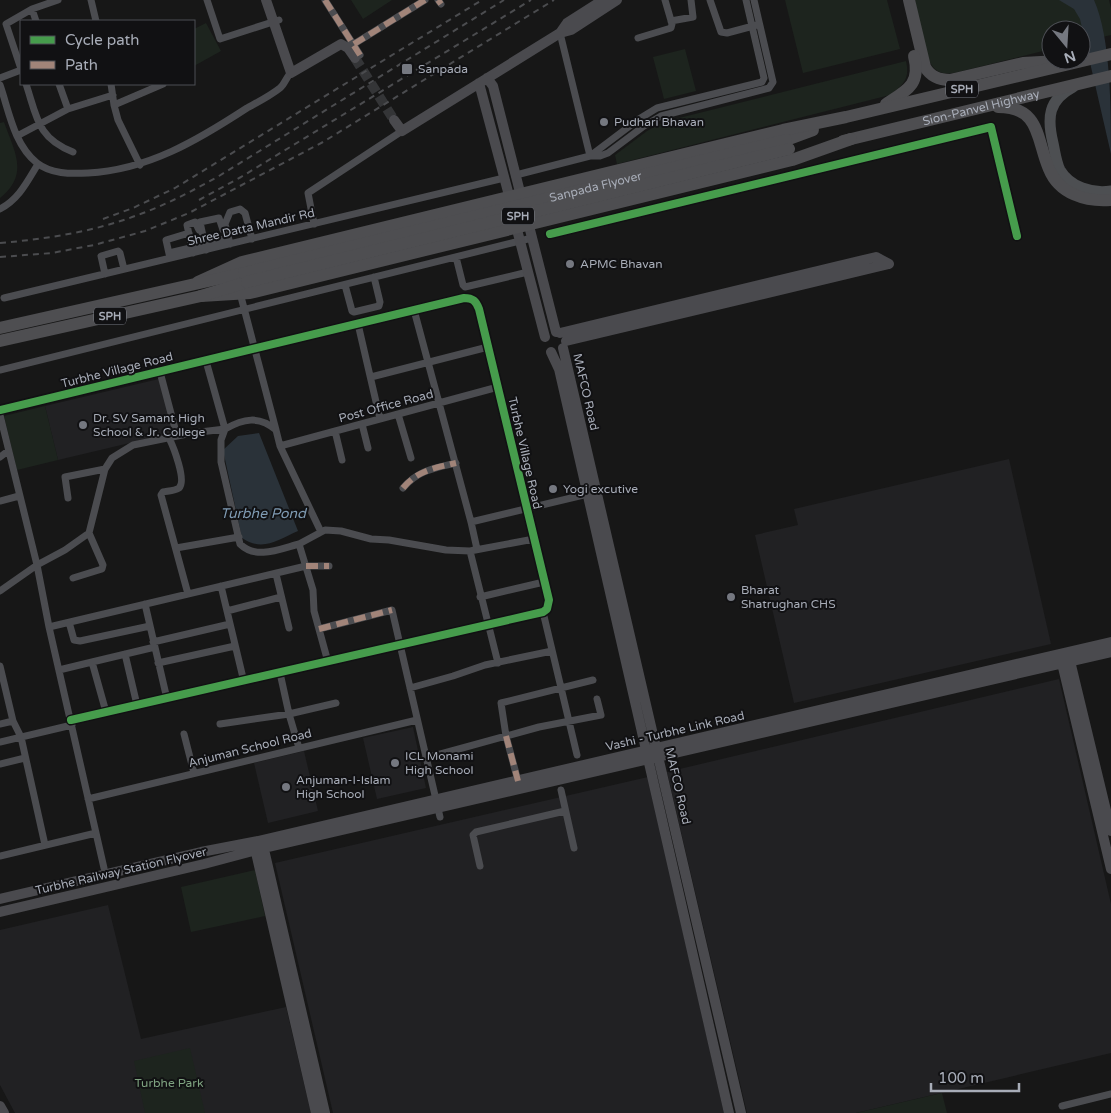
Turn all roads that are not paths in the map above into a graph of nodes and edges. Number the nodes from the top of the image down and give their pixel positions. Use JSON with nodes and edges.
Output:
{"nodes":[{"id":1,"x":58,"y":0,"type":"edge"},
{"id":2,"x":90,"y":0,"type":"edge"},
{"id":3,"x":207,"y":0,"type":"edge"},
{"id":4,"x":266,"y":0,"type":"edge"},
{"id":5,"x":273,"y":0,"type":"edge"},
{"id":6,"x":325,"y":0,"type":"edge"},
{"id":7,"x":425,"y":0,"type":"edge"},
{"id":8,"x":603,"y":0,"type":"edge"},
{"id":9,"x":617,"y":0,"type":"edge"},
{"id":10,"x":666,"y":0,"type":"edge"},
{"id":11,"x":691,"y":0,"type":"edge"},
{"id":12,"x":710,"y":0,"type":"edge"},
{"id":13,"x":746,"y":0,"type":"edge"},
{"id":14,"x":754,"y":0,"type":"edge"},
{"id":15,"x":901,"y":0,"type":"edge"},
{"id":16,"x":908,"y":0,"type":"edge"},
{"id":17,"x":32,"y":9,"type":"junction"},
{"id":18,"x":36,"y":20,"type":"edge"},
{"id":19,"x":96,"y":20,"type":"edge"},
{"id":20,"x":276,"y":21,"type":"junction"},
{"id":21,"x":671,"y":21,"type":"junction"},
{"id":22,"x":756,"y":25,"type":"junction"},
{"id":23,"x":560,"y":33,"type":"junction"},
{"id":24,"x":638,"y":38,"type":"dead end"},
{"id":25,"x":354,"y":44,"type":"junction"},
{"id":26,"x":1111,"y":54,"type":"edge"},
{"id":27,"x":357,"y":56,"type":"joint"},
{"id":28,"x":1091,"y":58,"type":"edge"},
{"id":29,"x":1041,"y":62,"type":"edge"},
{"id":30,"x":20,"y":67,"type":"edge"},
{"id":31,"x":20,"y":70,"type":"edge"},
{"id":32,"x":1042,"y":70,"type":"edge"},
{"id":33,"x":294,"y":71,"type":"junction"},
{"id":34,"x":1111,"y":76,"type":"edge"},
{"id":35,"x":0,"y":78,"type":"edge"},
{"id":36,"x":483,"y":81,"type":"junction"},
{"id":37,"x":1083,"y":82,"type":"junction"},
{"id":38,"x":0,"y":85,"type":"edge"},
{"id":39,"x":26,"y":85,"type":"edge"},
{"id":40,"x":59,"y":85,"type":"edge"},
{"id":41,"x":110,"y":85,"type":"edge"},
{"id":42,"x":161,"y":85,"type":"edge"},
{"id":43,"x":113,"y":95,"type":"junction"},
{"id":44,"x":114,"y":105,"type":"junction"},
{"id":45,"x":982,"y":107,"type":"junction"},
{"id":46,"x":68,"y":109,"type":"junction"},
{"id":47,"x":876,"y":110,"type":"junction"},
{"id":48,"x":846,"y":118,"type":"junction"},
{"id":49,"x":394,"y":120,"type":"tunnel mouth"},
{"id":50,"x":40,"y":124,"type":"junction"},
{"id":51,"x":402,"y":132,"type":"junction"},
{"id":52,"x":17,"y":136,"type":"junction"},
{"id":53,"x":851,"y":139,"type":"junction"},
{"id":54,"x":788,"y":145,"type":"junction"},
{"id":55,"x":73,"y":152,"type":"dead end"},
{"id":56,"x":590,"y":156,"type":"junction"},
{"id":57,"x":38,"y":164,"type":"junction"},
{"id":58,"x":140,"y":164,"type":"junction"},
{"id":59,"x":516,"y":175,"type":"junction"},
{"id":60,"x":504,"y":178,"type":"junction"},
{"id":61,"x":568,"y":182,"type":"junction"},
{"id":62,"x":1111,"y":191,"type":"edge"},
{"id":63,"x":515,"y":195,"type":"junction"},
{"id":64,"x":1111,"y":200,"type":"edge"},
{"id":65,"x":0,"y":209,"type":"edge"},
{"id":66,"x":576,"y":212,"type":"junction"},
{"id":67,"x":314,"y":224,"type":"junction"},
{"id":68,"x":523,"y":226,"type":"junction"},
{"id":69,"x":188,"y":233,"type":"junction"},
{"id":70,"x":550,"y":234,"type":"dead end"},
{"id":71,"x":1017,"y":236,"type":"dead end"},
{"id":72,"x":532,"y":238,"type":"junction"},
{"id":73,"x":252,"y":239,"type":"junction"},
{"id":74,"x":520,"y":241,"type":"junction"},
{"id":75,"x":227,"y":242,"type":"junction"},
{"id":76,"x":205,"y":247,"type":"junction"},
{"id":77,"x":193,"y":250,"type":"junction"},
{"id":78,"x":170,"y":256,"type":"junction"},
{"id":79,"x":456,"y":257,"type":"junction"},
{"id":80,"x":124,"y":269,"type":"junction"},
{"id":81,"x":528,"y":272,"type":"junction"},
{"id":82,"x":105,"y":274,"type":"junction"},
{"id":83,"x":374,"y":277,"type":"junction"},
{"id":84,"x":198,"y":282,"type":"junction"},
{"id":85,"x":244,"y":283,"type":"junction"},
{"id":86,"x":345,"y":285,"type":"junction"},
{"id":87,"x":4,"y":298,"type":"dead end"},
{"id":88,"x":245,"y":309,"type":"junction"},
{"id":89,"x":414,"y":310,"type":"junction"},
{"id":90,"x":0,"y":324,"type":"edge"},
{"id":91,"x":17,"y":324,"type":"junction"},
{"id":92,"x":358,"y":324,"type":"junction"},
{"id":93,"x":0,"y":328,"type":"edge"},
{"id":94,"x":20,"y":337,"type":"junction"},
{"id":95,"x":546,"y":337,"type":"junction"},
{"id":96,"x":561,"y":339,"type":"junction"},
{"id":97,"x":0,"y":342,"type":"edge"},
{"id":98,"x":0,"y":346,"type":"edge"},
{"id":99,"x":488,"y":347,"type":"junction"},
{"id":100,"x":255,"y":349,"type":"junction"},
{"id":101,"x":551,"y":352,"type":"junction"},
{"id":102,"x":206,"y":361,"type":"junction"},
{"id":103,"x":427,"y":362,"type":"junction"},
{"id":104,"x":0,"y":370,"type":"edge"},
{"id":105,"x":160,"y":372,"type":"junction"},
{"id":106,"x":371,"y":377,"type":"junction"},
{"id":107,"x":498,"y":388,"type":"junction"},
{"id":108,"x":438,"y":403,"type":"junction"},
{"id":109,"x":0,"y":410,"type":"edge"},
{"id":110,"x":0,"y":414,"type":"edge"},
{"id":111,"x":398,"y":414,"type":"junction"},
{"id":112,"x":380,"y":419,"type":"junction"},
{"id":113,"x":362,"y":424,"type":"junction"},
{"id":114,"x":225,"y":429,"type":"junction"},
{"id":115,"x":276,"y":430,"type":"junction"},
{"id":116,"x":335,"y":431,"type":"junction"},
{"id":117,"x":173,"y":437,"type":"junction"},
{"id":118,"x":280,"y":446,"type":"junction"},
{"id":119,"x":368,"y":448,"type":"dead end"},
{"id":120,"x":8,"y":451,"type":"junction"},
{"id":121,"x":0,"y":456,"type":"edge"},
{"id":122,"x":411,"y":458,"type":"dead end"},
{"id":123,"x":342,"y":460,"type":"dead end"},
{"id":124,"x":456,"y":464,"type":"junction"},
{"id":125,"x":105,"y":469,"type":"junction"},
{"id":126,"x":403,"y":488,"type":"dead end"},
{"id":127,"x":591,"y":489,"type":"junction"},
{"id":128,"x":19,"y":496,"type":"junction"},
{"id":129,"x":68,"y":498,"type":"dead end"},
{"id":130,"x":0,"y":501,"type":"edge"},
{"id":131,"x":527,"y":509,"type":"junction"},
{"id":132,"x":471,"y":522,"type":"junction"},
{"id":133,"x":321,"y":532,"type":"junction"},
{"id":134,"x":89,"y":533,"type":"junction"},
{"id":135,"x":239,"y":537,"type":"junction"},
{"id":136,"x":534,"y":539,"type":"junction"},
{"id":137,"x":299,"y":544,"type":"junction"},
{"id":138,"x":176,"y":548,"type":"junction"},
{"id":139,"x":470,"y":551,"type":"junction"},
{"id":140,"x":37,"y":565,"type":"junction"},
{"id":141,"x":306,"y":566,"type":"junction"},
{"id":142,"x":329,"y":566,"type":"dead end"},
{"id":143,"x":276,"y":574,"type":"junction"},
{"id":144,"x":73,"y":578,"type":"dead end"},
{"id":145,"x":544,"y":582,"type":"junction"},
{"id":146,"x":221,"y":586,"type":"junction"},
{"id":147,"x":0,"y":591,"type":"edge"},
{"id":148,"x":188,"y":594,"type":"junction"},
{"id":149,"x":282,"y":597,"type":"junction"},
{"id":150,"x":480,"y":597,"type":"junction"},
{"id":151,"x":145,"y":604,"type":"junction"},
{"id":152,"x":227,"y":611,"type":"junction"},
{"id":153,"x":543,"y":612,"type":"junction"},
{"id":154,"x":69,"y":622,"type":"junction"},
{"id":155,"x":230,"y":624,"type":"junction"},
{"id":156,"x":488,"y":625,"type":"junction"},
{"id":157,"x":150,"y":626,"type":"junction"},
{"id":158,"x":49,"y":627,"type":"junction"},
{"id":159,"x":289,"y":628,"type":"dead end"},
{"id":160,"x":319,"y":630,"type":"junction"},
{"id":161,"x":1111,"y":642,"type":"edge"},
{"id":162,"x":154,"y":644,"type":"junction"},
{"id":163,"x":236,"y":646,"type":"junction"},
{"id":164,"x":400,"y":646,"type":"junction"},
{"id":165,"x":552,"y":650,"type":"junction"},
{"id":166,"x":1111,"y":652,"type":"edge"},
{"id":167,"x":125,"y":654,"type":"junction"},
{"id":168,"x":1066,"y":659,"type":"junction"},
{"id":169,"x":92,"y":662,"type":"junction"},
{"id":170,"x":328,"y":662,"type":"junction"},
{"id":171,"x":158,"y":663,"type":"junction"},
{"id":172,"x":498,"y":663,"type":"junction"},
{"id":173,"x":0,"y":666,"type":"edge"},
{"id":174,"x":59,"y":670,"type":"junction"},
{"id":175,"x":280,"y":674,"type":"junction"},
{"id":176,"x":593,"y":680,"type":"dead end"},
{"id":177,"x":244,"y":682,"type":"junction"},
{"id":178,"x":410,"y":688,"type":"junction"},
{"id":179,"x":561,"y":688,"type":"junction"},
{"id":180,"x":166,"y":699,"type":"junction"},
{"id":181,"x":597,"y":699,"type":"dead end"},
{"id":182,"x":336,"y":703,"type":"dead end"},
{"id":183,"x":136,"y":706,"type":"junction"},
{"id":184,"x":106,"y":712,"type":"junction"},
{"id":185,"x":289,"y":714,"type":"junction"},
{"id":186,"x":417,"y":720,"type":"junction"},
{"id":187,"x":568,"y":720,"type":"junction"},
{"id":188,"x":13,"y":721,"type":"junction"},
{"id":189,"x":71,"y":722,"type":"junction"},
{"id":190,"x":0,"y":724,"type":"edge"},
{"id":191,"x":220,"y":724,"type":"dead end"},
{"id":192,"x":184,"y":734,"type":"dead end"},
{"id":193,"x":506,"y":736,"type":"junction"},
{"id":194,"x":20,"y":737,"type":"junction"},
{"id":195,"x":0,"y":742,"type":"edge"},
{"id":196,"x":299,"y":748,"type":"junction"},
{"id":197,"x":652,"y":754,"type":"junction"},
{"id":198,"x":577,"y":755,"type":"dead end"},
{"id":199,"x":25,"y":758,"type":"junction"},
{"id":200,"x":426,"y":758,"type":"junction"},
{"id":201,"x":0,"y":764,"type":"edge"},
{"id":202,"x":194,"y":773,"type":"junction"},
{"id":203,"x":518,"y":781,"type":"junction"},
{"id":204,"x":561,"y":790,"type":"dead end"},
{"id":205,"x":88,"y":798,"type":"junction"},
{"id":206,"x":438,"y":808,"type":"junction"},
{"id":207,"x":566,"y":811,"type":"junction"},
{"id":208,"x":1111,"y":831,"type":"edge"},
{"id":209,"x":96,"y":833,"type":"junction"},
{"id":210,"x":45,"y":845,"type":"junction"},
{"id":211,"x":255,"y":846,"type":"junction"},
{"id":212,"x":574,"y":848,"type":"dead end"},
{"id":213,"x":0,"y":856,"type":"edge"},
{"id":214,"x":480,"y":866,"type":"dead end"},
{"id":215,"x":104,"y":868,"type":"junction"},
{"id":216,"x":1111,"y":869,"type":"edge"},
{"id":217,"x":0,"y":892,"type":"edge"},
{"id":218,"x":0,"y":899,"type":"edge"},
{"id":219,"x":0,"y":912,"type":"edge"},
{"id":220,"x":0,"y":919,"type":"edge"},
{"id":221,"x":1111,"y":1094,"type":"edge"},
{"id":222,"x":0,"y":1106,"type":"edge"},
{"id":223,"x":1062,"y":1106,"type":"dead end"},
{"id":224,"x":4,"y":1113,"type":"edge"},
{"id":225,"x":316,"y":1113,"type":"edge"},
{"id":226,"x":325,"y":1113,"type":"edge"},
{"id":227,"x":729,"y":1113,"type":"edge"},
{"id":228,"x":741,"y":1113,"type":"edge"}],
"edges":[{"from":1,"to":17,"type":"street"},
{"from":2,"to":19,"type":"street"},
{"from":3,"to":20,"type":"street"},
{"from":4,"to":20,"type":"main road"},
{"from":5,"to":20,"type":"main road"},
{"from":6,"to":25,"type":"street"},
{"from":7,"to":25,"type":"street"},
{"from":8,"to":23,"type":"main road"},
{"from":9,"to":23,"type":"main road"},
{"from":10,"to":21,"type":"street"},
{"from":11,"to":21,"type":"street"},
{"from":12,"to":22,"type":"street"},
{"from":13,"to":22,"type":"street"},
{"from":14,"to":22,"type":"street"},
{"from":15,"to":47,"type":"highway"},
{"from":16,"to":29,"type":"highway"},
{"from":17,"to":18,"type":"street"},
{"from":17,"to":30,"type":"street"},
{"from":20,"to":33,"type":"main road"},
{"from":21,"to":24,"type":"street"},
{"from":22,"to":56,"type":"street"},
{"from":23,"to":36,"type":"main road"},
{"from":23,"to":56,"type":"street"},
{"from":25,"to":27,"type":"street"},
{"from":26,"to":28,"type":"highway","name":"Sion-Panvel Highway","number":"SPH"},
{"from":27,"to":33,"type":"main road"},
{"from":31,"to":35,"type":"street"},
{"from":32,"to":47,"type":"highway","name":"Sion-Panvel Highway","number":"SPH"},
{"from":33,"to":58,"type":"street"},
{"from":34,"to":37,"type":"highway","name":"Sion-Panvel Highway","number":"SPH"},
{"from":36,"to":51,"type":"main road"},
{"from":36,"to":59,"type":"main road","name":"MAFCO Road"},
{"from":36,"to":60,"type":"main road","name":"MAFCO Road"},
{"from":37,"to":45,"type":"highway","name":"Sion-Panvel Highway","number":"SPH"},
{"from":37,"to":62,"type":"main road"},
{"from":38,"to":52,"type":"street"},
{"from":39,"to":50,"type":"street"},
{"from":40,"to":46,"type":"street"},
{"from":41,"to":43,"type":"street"},
{"from":42,"to":44,"type":"street"},
{"from":43,"to":44,"type":"street"},
{"from":43,"to":46,"type":"street"},
{"from":44,"to":58,"type":"street"},
{"from":45,"to":53,"type":"highway","name":"Sion-Panvel Highway","number":"SPH"},
{"from":45,"to":64,"type":"highway"},
{"from":46,"to":50,"type":"street"},
{"from":47,"to":48,"type":"highway","name":"Sion-Panvel Highway","number":"SPH"},
{"from":48,"to":54,"type":"highway","name":"Sanpada Flyover","number":"SPH"},
{"from":48,"to":61,"type":"highway"},
{"from":49,"to":51,"type":"main road"},
{"from":50,"to":52,"type":"street"},
{"from":50,"to":55,"type":"street"},
{"from":51,"to":67,"type":"street"},
{"from":52,"to":57,"type":"street"},
{"from":53,"to":54,"type":"highway","name":"Sanpada Flyover","number":"SPH"},
{"from":53,"to":66,"type":"highway"},
{"from":54,"to":85,"type":"highway","name":"Sanpada Flyover","number":"SPH","bridge":true},
{"from":56,"to":59,"type":"street"},
{"from":57,"to":58,"type":"street"},
{"from":57,"to":65,"type":"street"},
{"from":59,"to":63,"type":"main road","name":"MAFCO Road"},
{"from":60,"to":63,"type":"main road","name":"MAFCO Road"},
{"from":60,"to":67,"type":"street","name":"Shree Datta Mandir Rd"},
{"from":61,"to":63,"type":"highway"},
{"from":61,"to":66,"type":"highway"},
{"from":63,"to":68,"type":"main road","name":"MAFCO Road"},
{"from":63,"to":84,"type":"highway"},
{"from":66,"to":68,"type":"highway"},
{"from":67,"to":73,"type":"street","name":"Shree Datta Mandir Rd"},
{"from":68,"to":72,"type":"main road","name":"MAFCO Road"},
{"from":68,"to":74,"type":"main road","name":"MAFCO Road"},
{"from":68,"to":85,"type":"highway"},
{"from":69,"to":76,"type":"street"},
{"from":69,"to":77,"type":"street"},
{"from":69,"to":78,"type":"street"},
{"from":70,"to":71,"type":"street"},
{"from":72,"to":74,"type":"street"},
{"from":72,"to":96,"type":"main road","name":"MAFCO Road"},
{"from":73,"to":75,"type":"street","name":"Shree Datta Mandir Rd"},
{"from":73,"to":75,"type":"street"},
{"from":74,"to":79,"type":"street"},
{"from":74,"to":81,"type":"main road","name":"MAFCO Road"},
{"from":75,"to":76,"type":"street","name":"Shree Datta Mandir Rd"},
{"from":75,"to":76,"type":"street"},
{"from":76,"to":77,"type":"street","name":"Shree Datta Mandir Rd"},
{"from":77,"to":78,"type":"street","name":"Shree Datta Mandir Rd"},
{"from":78,"to":80,"type":"street","name":"Shree Datta Mandir Rd"},
{"from":79,"to":81,"type":"street"},
{"from":79,"to":83,"type":"street"},
{"from":80,"to":82,"type":"street","name":"Shree Datta Mandir Rd"},
{"from":80,"to":82,"type":"street"},
{"from":81,"to":95,"type":"main road","name":"MAFCO Road"},
{"from":82,"to":87,"type":"street","name":"Shree Datta Mandir Rd"},
{"from":83,"to":86,"type":"street"},
{"from":83,"to":86,"type":"street"},
{"from":84,"to":85,"type":"highway","name":"Sanpada Flyover","number":"SPH"},
{"from":84,"to":91,"type":"highway","number":"SPH"},
{"from":85,"to":88,"type":"street"},
{"from":85,"to":94,"type":"highway","name":"Sanpada Flyover","number":"SPH"},
{"from":86,"to":88,"type":"street"},
{"from":88,"to":100,"type":"street"},
{"from":88,"to":104,"type":"street"},
{"from":89,"to":92,"type":"street","name":"Turbhe Village Road"},
{"from":89,"to":99,"type":"street","name":"Turbhe Village Road"},
{"from":89,"to":103,"type":"street"},
{"from":90,"to":91,"type":"highway"},
{"from":91,"to":93,"type":"highway","number":"SPH"},
{"from":92,"to":100,"type":"street","name":"Turbhe Village Road"},
{"from":92,"to":106,"type":"street"},
{"from":94,"to":97,"type":"highway","number":"SPH"},
{"from":94,"to":98,"type":"main road"},
{"from":95,"to":96,"type":"main road"},
{"from":95,"to":101,"type":"main road"},
{"from":96,"to":96,"type":"main road"},
{"from":96,"to":101,"type":"main road"},
{"from":96,"to":127,"type":"main road","name":"MAFCO Road"},
{"from":99,"to":103,"type":"street"},
{"from":99,"to":107,"type":"street","name":"Turbhe Village Road"},
{"from":100,"to":102,"type":"street","name":"Turbhe Village Road"},
{"from":100,"to":115,"type":"street"},
{"from":101,"to":127,"type":"main road","name":"MAFCO Road"},
{"from":102,"to":105,"type":"street","name":"Turbhe Village Road"},
{"from":102,"to":114,"type":"street"},
{"from":103,"to":106,"type":"street"},
{"from":103,"to":108,"type":"street"},
{"from":105,"to":109,"type":"street","name":"Turbhe Village Road"},
{"from":105,"to":117,"type":"street"},
{"from":106,"to":112,"type":"street"},
{"from":107,"to":108,"type":"street","name":"Post Office Road"},
{"from":107,"to":131,"type":"street","name":"Turbhe Village Road"},
{"from":108,"to":111,"type":"street","name":"Post Office Road"},
{"from":108,"to":124,"type":"street"},
{"from":110,"to":120,"type":"street"},
{"from":111,"to":112,"type":"street","name":"Post Office Road"},
{"from":111,"to":122,"type":"street"},
{"from":112,"to":113,"type":"street","name":"Post Office Road"},
{"from":113,"to":116,"type":"street","name":"Post Office Road"},
{"from":113,"to":119,"type":"street"},
{"from":114,"to":115,"type":"street"},
{"from":114,"to":117,"type":"street"},
{"from":114,"to":135,"type":"street"},
{"from":115,"to":118,"type":"street"},
{"from":116,"to":118,"type":"street","name":"Post Office Road"},
{"from":116,"to":123,"type":"street"},
{"from":117,"to":125,"type":"street"},
{"from":117,"to":138,"type":"street"},
{"from":118,"to":133,"type":"street"},
{"from":120,"to":121,"type":"street"},
{"from":120,"to":128,"type":"street"},
{"from":124,"to":126,"type":"street"},
{"from":124,"to":132,"type":"street"},
{"from":125,"to":129,"type":"street"},
{"from":125,"to":134,"type":"street"},
{"from":127,"to":131,"type":"street"},
{"from":127,"to":197,"type":"main road","name":"MAFCO Road"},
{"from":128,"to":130,"type":"street"},
{"from":128,"to":140,"type":"street"},
{"from":131,"to":132,"type":"street"},
{"from":131,"to":136,"type":"street","name":"Turbhe Village Road"},
{"from":132,"to":139,"type":"street"},
{"from":133,"to":137,"type":"street"},
{"from":133,"to":139,"type":"street"},
{"from":134,"to":140,"type":"street"},
{"from":134,"to":144,"type":"street"},
{"from":135,"to":137,"type":"street"},
{"from":135,"to":138,"type":"street"},
{"from":136,"to":139,"type":"street"},
{"from":136,"to":145,"type":"street","name":"Turbhe Village Road"},
{"from":137,"to":141,"type":"street"},
{"from":138,"to":148,"type":"street"},
{"from":139,"to":150,"type":"street"},
{"from":140,"to":147,"type":"street"},
{"from":140,"to":158,"type":"street"},
{"from":141,"to":142,"type":"street"},
{"from":141,"to":143,"type":"street"},
{"from":141,"to":160,"type":"street"},
{"from":143,"to":146,"type":"street"},
{"from":143,"to":149,"type":"street"},
{"from":145,"to":150,"type":"street"},
{"from":145,"to":153,"type":"street","name":"Turbhe Village Road"},
{"from":146,"to":148,"type":"street"},
{"from":146,"to":152,"type":"street"},
{"from":148,"to":151,"type":"street"},
{"from":149,"to":152,"type":"street"},
{"from":149,"to":159,"type":"street"},
{"from":150,"to":156,"type":"street"},
{"from":151,"to":154,"type":"street"},
{"from":151,"to":157,"type":"street"},
{"from":152,"to":155,"type":"street"},
{"from":153,"to":156,"type":"street"},
{"from":153,"to":165,"type":"street"},
{"from":154,"to":157,"type":"street"},
{"from":154,"to":158,"type":"street"},
{"from":155,"to":162,"type":"street"},
{"from":155,"to":163,"type":"street"},
{"from":156,"to":164,"type":"street"},
{"from":156,"to":172,"type":"street"},
{"from":157,"to":162,"type":"street"},
{"from":158,"to":174,"type":"street"},
{"from":160,"to":164,"type":"street"},
{"from":160,"to":170,"type":"street"},
{"from":161,"to":168,"type":"main road","name":"Vashi - Turbhe Link Road"},
{"from":162,"to":167,"type":"street"},
{"from":162,"to":171,"type":"street"},
{"from":163,"to":171,"type":"street"},
{"from":163,"to":177,"type":"street"},
{"from":164,"to":170,"type":"street"},
{"from":164,"to":178,"type":"street"},
{"from":165,"to":172,"type":"street"},
{"from":165,"to":179,"type":"street"},
{"from":166,"to":168,"type":"main road","name":"Vashi - Turbhe Link Road"},
{"from":167,"to":169,"type":"street"},
{"from":167,"to":183,"type":"street"},
{"from":168,"to":197,"type":"main road","name":"Vashi - Turbhe Link Road"},
{"from":168,"to":208,"type":"main road"},
{"from":168,"to":216,"type":"main road"},
{"from":169,"to":174,"type":"street"},
{"from":169,"to":184,"type":"street"},
{"from":170,"to":175,"type":"street"},
{"from":171,"to":180,"type":"street"},
{"from":172,"to":178,"type":"street"},
{"from":173,"to":188,"type":"street"},
{"from":174,"to":189,"type":"street"},
{"from":175,"to":177,"type":"street"},
{"from":175,"to":185,"type":"street"},
{"from":176,"to":179,"type":"street"},
{"from":177,"to":180,"type":"street"},
{"from":178,"to":186,"type":"street"},
{"from":179,"to":187,"type":"street"},
{"from":179,"to":193,"type":"street"},
{"from":180,"to":183,"type":"street"},
{"from":181,"to":187,"type":"street"},
{"from":182,"to":185,"type":"street"},
{"from":183,"to":184,"type":"street"},
{"from":184,"to":189,"type":"street"},
{"from":185,"to":191,"type":"street"},
{"from":185,"to":196,"type":"street"},
{"from":186,"to":196,"type":"street","name":"Anjuman School Road"},
{"from":186,"to":200,"type":"street"},
{"from":187,"to":193,"type":"street"},
{"from":187,"to":198,"type":"street"},
{"from":188,"to":190,"type":"street"},
{"from":188,"to":194,"type":"street"},
{"from":189,"to":194,"type":"street"},
{"from":189,"to":205,"type":"street"},
{"from":192,"to":202,"type":"street"},
{"from":193,"to":200,"type":"street"},
{"from":193,"to":203,"type":"street"},
{"from":194,"to":195,"type":"street"},
{"from":194,"to":199,"type":"street"},
{"from":196,"to":202,"type":"street","name":"Anjuman School Road"},
{"from":197,"to":203,"type":"main road","name":"Vashi - Turbhe Link Road"},
{"from":197,"to":206,"type":"main road","name":"Vashi - Turbhe Link Road"},
{"from":197,"to":227,"type":"main road","name":"MAFCO Road"},
{"from":197,"to":228,"type":"main road","name":"MAFCO Road"},
{"from":199,"to":201,"type":"street"},
{"from":199,"to":210,"type":"street"},
{"from":200,"to":206,"type":"street"},
{"from":202,"to":205,"type":"street","name":"Anjuman School Road"},
{"from":203,"to":206,"type":"main road","name":"Vashi - Turbhe Link Road"},
{"from":204,"to":207,"type":"street"},
{"from":205,"to":209,"type":"street"},
{"from":206,"to":211,"type":"main road","name":"Vashi - Turbhe Link Road"},
{"from":207,"to":212,"type":"street"},
{"from":207,"to":214,"type":"street"},
{"from":209,"to":210,"type":"street"},
{"from":209,"to":215,"type":"street"},
{"from":210,"to":213,"type":"street"},
{"from":211,"to":215,"type":"main road"},
{"from":211,"to":218,"type":"main road","name":"Turbhe Railway Station Flyover"},
{"from":211,"to":219,"type":"main road","name":"Turbhe Railway Station Flyover"},
{"from":211,"to":220,"type":"main road"},
{"from":211,"to":225,"type":"main road"},
{"from":211,"to":226,"type":"main road"},
{"from":215,"to":217,"type":"main road"},
{"from":221,"to":223,"type":"street"},
{"from":222,"to":224,"type":"main road"}]}
